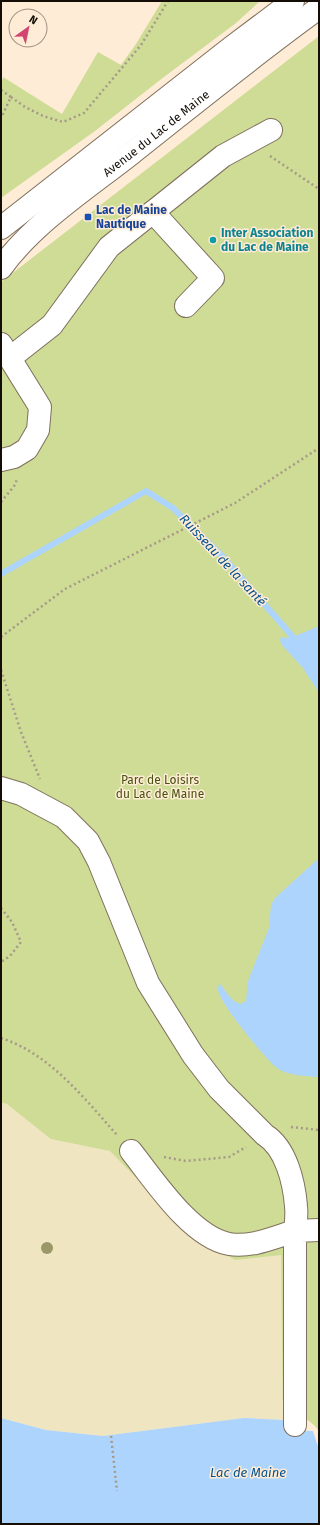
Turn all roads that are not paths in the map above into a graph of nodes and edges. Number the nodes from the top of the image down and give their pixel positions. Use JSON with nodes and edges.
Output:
{"nodes":[{"id":1,"x":293,"y":1,"type":"edge"},
{"id":2,"x":319,"y":8,"type":"edge"},
{"id":3,"x":271,"y":130,"type":"dead end"},
{"id":4,"x":153,"y":212,"type":"junction"},
{"id":5,"x":1,"y":228,"type":"edge"},
{"id":6,"x":1,"y":268,"type":"edge"},
{"id":7,"x":186,"y":306,"type":"dead end"},
{"id":8,"x":5,"y":351,"type":"edge"},
{"id":9,"x":1,"y":460,"type":"edge"},
{"id":10,"x":1,"y":788,"type":"edge"},
{"id":11,"x":131,"y":1151,"type":"road end"},
{"id":12,"x":319,"y":1230,"type":"edge"},
{"id":13,"x":295,"y":1231,"type":"junction"},
{"id":14,"x":295,"y":1425,"type":"dead end"}],
"edges":[{"from":1,"to":5,"type":"street","name":"Avenue du Lac de Maine"},
{"from":2,"to":6,"type":"street","name":"Avenue du Lac de Maine"},
{"from":3,"to":4,"type":"street"},
{"from":4,"to":7,"type":"street"},
{"from":4,"to":8,"type":"street"},
{"from":8,"to":9,"type":"street"},
{"from":10,"to":13,"type":"street"},
{"from":11,"to":13,"type":"street"},
{"from":12,"to":13,"type":"street"},
{"from":13,"to":14,"type":"street"}]}
